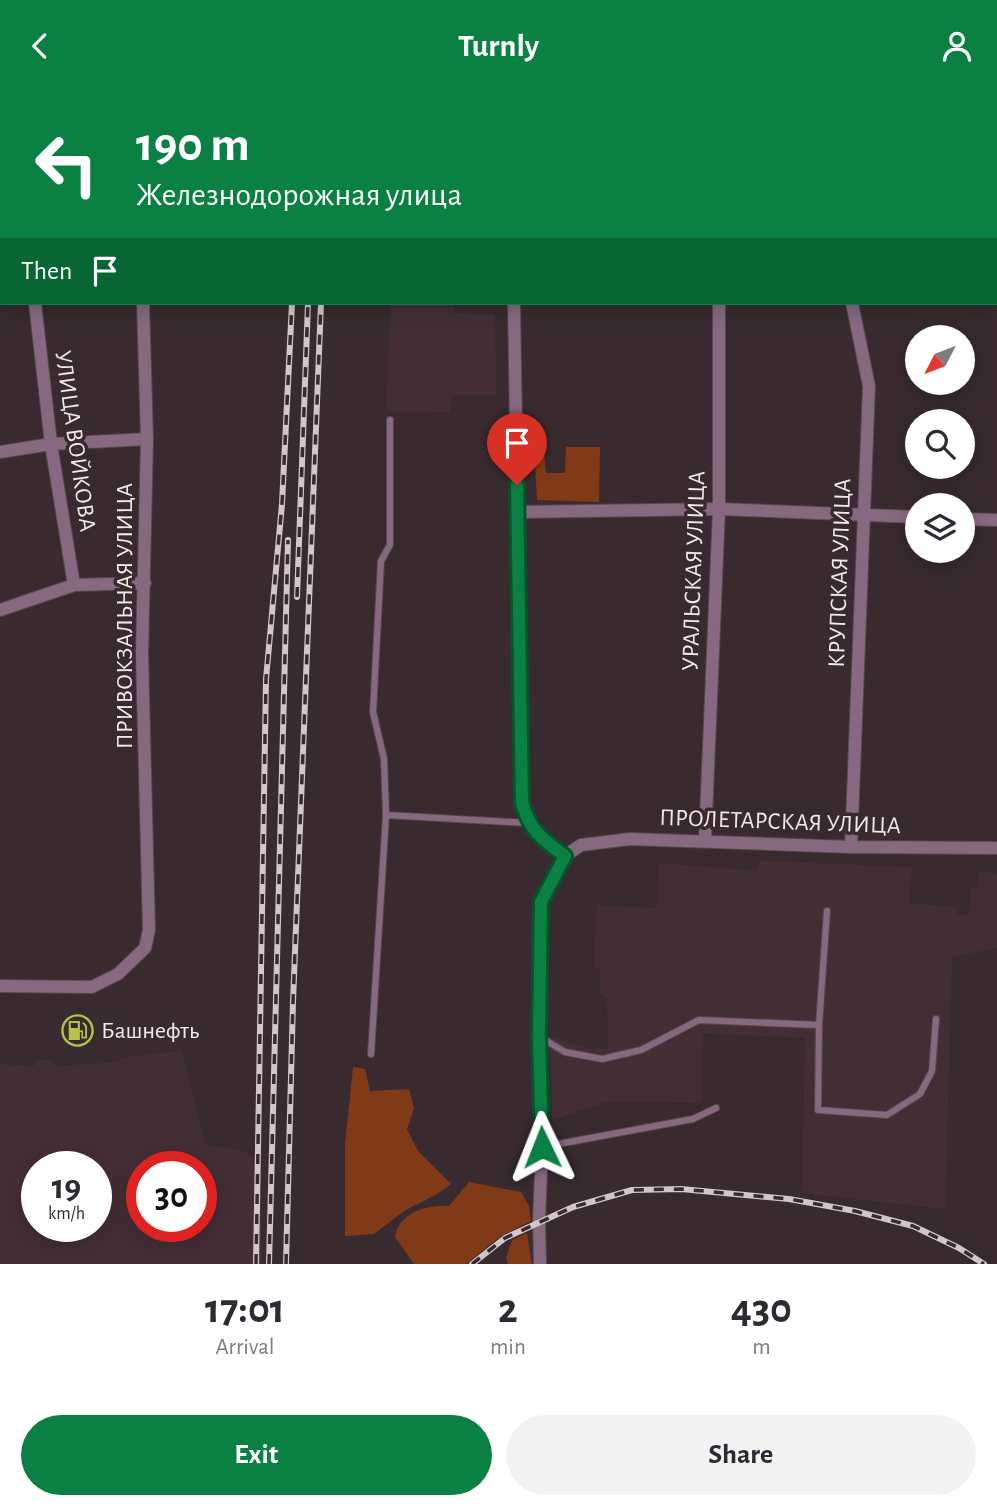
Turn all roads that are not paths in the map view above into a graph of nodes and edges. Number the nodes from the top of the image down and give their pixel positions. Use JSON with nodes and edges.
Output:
{"nodes":[{"id":1,"x":35,"y":305,"type":"edge"},
{"id":2,"x":143,"y":305,"type":"edge"},
{"id":3,"x":514,"y":305,"type":"edge"},
{"id":4,"x":719,"y":305,"type":"edge"},
{"id":5,"x":852,"y":305,"type":"edge"},
{"id":6,"x":390,"y":420,"type":"dead end"},
{"id":7,"x":147,"y":439,"type":"junction"},
{"id":8,"x":51,"y":444,"type":"junction"},
{"id":9,"x":0,"y":452,"type":"edge"},
{"id":10,"x":719,"y":509,"type":"junction"},
{"id":11,"x":517,"y":512,"type":"junction"},
{"id":12,"x":864,"y":515,"type":"junction"},
{"id":13,"x":905,"y":517,"type":"edge"},
{"id":14,"x":975,"y":519,"type":"edge"},
{"id":15,"x":997,"y":520,"type":"edge"},
{"id":16,"x":145,"y":583,"type":"junction"},
{"id":17,"x":74,"y":585,"type":"junction"},
{"id":18,"x":0,"y":610,"type":"edge"},
{"id":19,"x":386,"y":815,"type":"junction"},
{"id":20,"x":528,"y":823,"type":"junction"},
{"id":21,"x":705,"y":840,"type":"junction"},
{"id":22,"x":851,"y":847,"type":"junction"},
{"id":23,"x":997,"y":848,"type":"edge"},
{"id":24,"x":565,"y":856,"type":"junction"},
{"id":25,"x":827,"y":911,"type":"dead end"},
{"id":26,"x":0,"y":986,"type":"edge"},
{"id":27,"x":936,"y":1019,"type":"dead end"},
{"id":28,"x":819,"y":1025,"type":"junction"},
{"id":29,"x":539,"y":1036,"type":"junction"},
{"id":30,"x":371,"y":1054,"type":"dead end"},
{"id":31,"x":716,"y":1108,"type":"dead end"},
{"id":32,"x":542,"y":1147,"type":"junction"},
{"id":33,"x":540,"y":1264,"type":"edge"}],
"edges":[{"from":1,"to":8,"type":"street","name":"УЛИЦА ВОЙКОВА"},
{"from":2,"to":7,"type":"street","name":"ПРИВОКЗАЛЬНАЯ УЛИЦА"},
{"from":3,"to":11,"type":"street"},
{"from":4,"to":10,"type":"street","name":"УРАЛЬСКАЯ УЛИЦА"},
{"from":5,"to":12,"type":"street","name":"КРУПСКАЯ УЛИЦА"},
{"from":6,"to":19,"type":"lane"},
{"from":7,"to":8,"type":"street"},
{"from":7,"to":16,"type":"street","name":"ПРИВОКЗАЛЬНАЯ УЛИЦА"},
{"from":8,"to":9,"type":"street"},
{"from":8,"to":17,"type":"street","name":"УЛИЦА ВОЙКОВА"},
{"from":10,"to":11,"type":"street"},
{"from":10,"to":12,"type":"street"},
{"from":10,"to":21,"type":"street","name":"УРАЛЬСКАЯ УЛИЦА"},
{"from":11,"to":20,"type":"street"},
{"from":12,"to":13,"type":"street"},
{"from":12,"to":22,"type":"street","name":"КРУПСКАЯ УЛИЦА"},
{"from":14,"to":15,"type":"street"},
{"from":16,"to":17,"type":"street"},
{"from":16,"to":26,"type":"street","name":"ПРИВОКЗАЛЬНАЯ УЛИЦА"},
{"from":17,"to":18,"type":"street"},
{"from":19,"to":20,"type":"lane"},
{"from":19,"to":30,"type":"lane"},
{"from":20,"to":24,"type":"street"},
{"from":21,"to":22,"type":"street","name":"ПРОЛЕТАРСКАЯ УЛИЦА"},
{"from":21,"to":24,"type":"street","name":"ПРОЛЕТАРСКАЯ УЛИЦА"},
{"from":22,"to":23,"type":"street","name":"ПРОЛЕТАРСКАЯ УЛИЦА"},
{"from":24,"to":29,"type":"street"},
{"from":25,"to":28,"type":"lane"},
{"from":27,"to":28,"type":"lane"},
{"from":28,"to":29,"type":"lane"},
{"from":29,"to":32,"type":"street"},
{"from":31,"to":32,"type":"lane"},
{"from":32,"to":33,"type":"street"}]}
